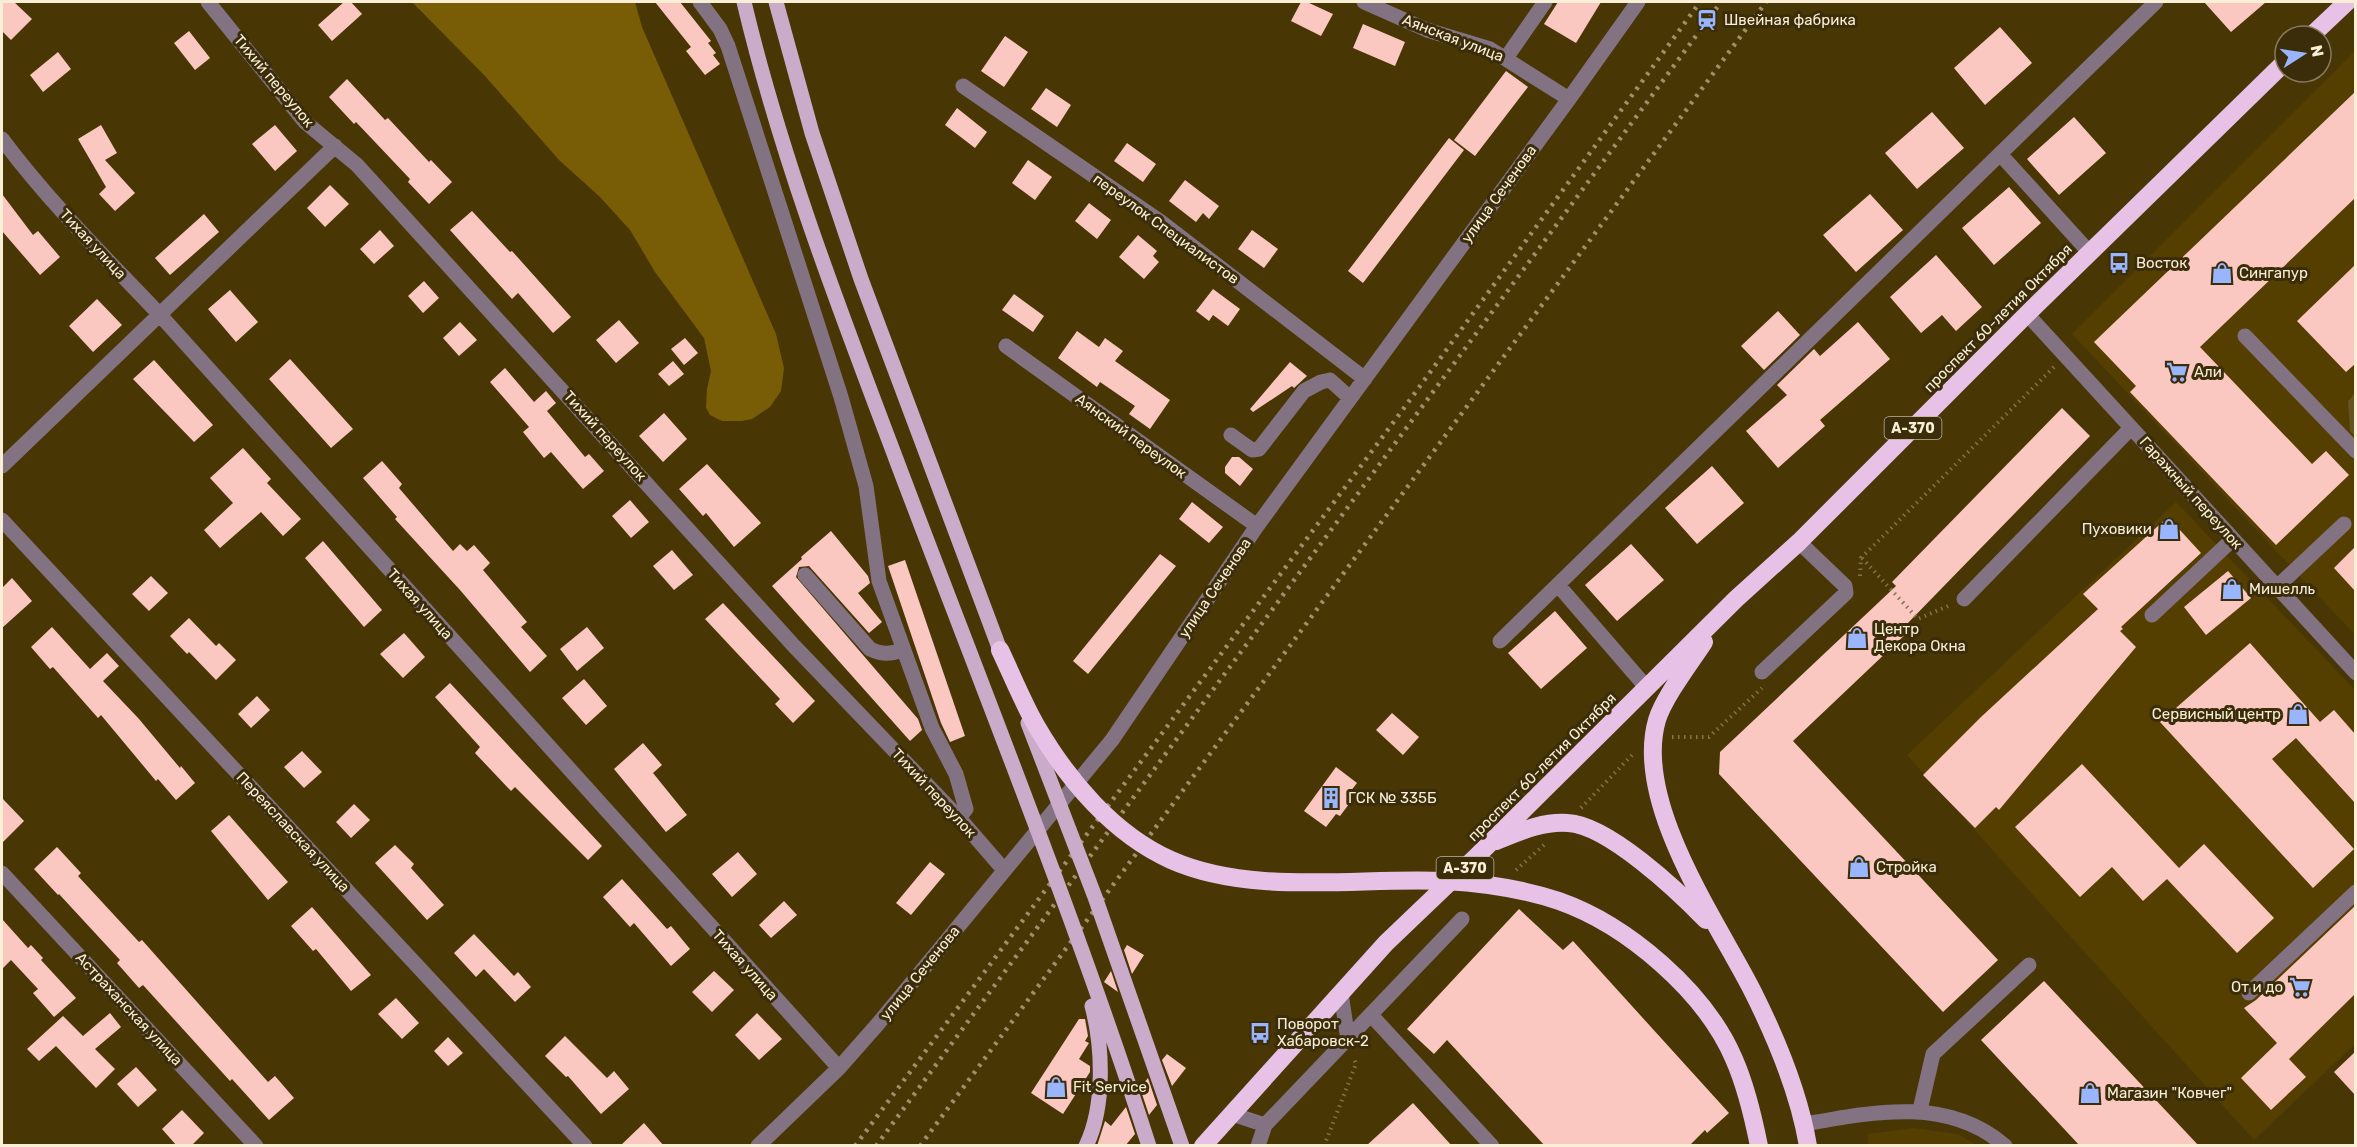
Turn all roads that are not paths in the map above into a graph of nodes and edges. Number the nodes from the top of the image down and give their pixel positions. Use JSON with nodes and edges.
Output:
{"nodes":[{"id":1,"x":208,"y":2,"type":"edge"},
{"id":2,"x":700,"y":2,"type":"edge"},
{"id":3,"x":744,"y":2,"type":"edge"},
{"id":4,"x":776,"y":2,"type":"edge"},
{"id":5,"x":1364,"y":2,"type":"edge"},
{"id":6,"x":1545,"y":2,"type":"edge"},
{"id":7,"x":1638,"y":2,"type":"edge"},
{"id":8,"x":2156,"y":2,"type":"edge"},
{"id":9,"x":2347,"y":2,"type":"edge"},
{"id":10,"x":2324,"y":24,"type":"edge"},
{"id":11,"x":1506,"y":58,"type":"junction"},
{"id":12,"x":2273,"y":74,"type":"edge"},
{"id":13,"x":963,"y":86,"type":"dead end"},
{"id":14,"x":1569,"y":99,"type":"junction"},
{"id":15,"x":2,"y":139,"type":"edge"},
{"id":16,"x":335,"y":146,"type":"junction"},
{"id":17,"x":2000,"y":154,"type":"junction"},
{"id":18,"x":2090,"y":253,"type":"junction"},
{"id":19,"x":2027,"y":314,"type":"junction"},
{"id":20,"x":160,"y":315,"type":"junction"},
{"id":21,"x":2245,"y":336,"type":"dead end"},
{"id":22,"x":1006,"y":346,"type":"dead end"},
{"id":23,"x":1365,"y":379,"type":"junction"},
{"id":24,"x":1350,"y":398,"type":"junction"},
{"id":25,"x":2131,"y":428,"type":"junction"},
{"id":26,"x":1232,"y":435,"type":"dead end"},
{"id":27,"x":2355,"y":451,"type":"edge"},
{"id":28,"x":2,"y":466,"type":"edge"},
{"id":29,"x":2350,"y":518,"type":"edge"},
{"id":30,"x":2,"y":520,"type":"edge"},
{"id":31,"x":1257,"y":526,"type":"junction"},
{"id":32,"x":2233,"y":539,"type":"junction"},
{"id":33,"x":1800,"y":542,"type":"junction"},
{"id":34,"x":805,"y":575,"type":"dead end"},
{"id":35,"x":1558,"y":585,"type":"junction"},
{"id":36,"x":2277,"y":587,"type":"junction"},
{"id":37,"x":1736,"y":599,"type":"junction"},
{"id":38,"x":1964,"y":599,"type":"road end"},
{"id":39,"x":2152,"y":615,"type":"dead end"},
{"id":40,"x":1500,"y":641,"type":"dead end"},
{"id":41,"x":903,"y":650,"type":"junction"},
{"id":42,"x":1000,"y":650,"type":"junction"},
{"id":43,"x":1762,"y":672,"type":"dead end"},
{"id":44,"x":2355,"y":673,"type":"edge"},
{"id":45,"x":1647,"y":688,"type":"junction"},
{"id":46,"x":959,"y":818,"type":"junction"},
{"id":47,"x":1476,"y":857,"type":"junction"},
{"id":48,"x":1004,"y":870,"type":"junction"},
{"id":49,"x":2,"y":873,"type":"edge"},
{"id":50,"x":2355,"y":892,"type":"edge"},
{"id":51,"x":1066,"y":908,"type":"junction"},
{"id":52,"x":1462,"y":919,"type":"dead end"},
{"id":53,"x":1718,"y":932,"type":"junction"},
{"id":54,"x":2029,"y":965,"type":"dead end"},
{"id":55,"x":1341,"y":993,"type":"junction"},
{"id":56,"x":2249,"y":993,"type":"dead end"},
{"id":57,"x":1371,"y":1015,"type":"junction"},
{"id":58,"x":1348,"y":1040,"type":"junction"},
{"id":59,"x":839,"y":1068,"type":"junction"},
{"id":60,"x":1920,"y":1110,"type":"junction"},
{"id":61,"x":1232,"y":1114,"type":"junction"},
{"id":62,"x":1804,"y":1124,"type":"junction"},
{"id":63,"x":1265,"y":1125,"type":"junction"},
{"id":64,"x":256,"y":1146,"type":"edge"},
{"id":65,"x":585,"y":1146,"type":"edge"},
{"id":66,"x":758,"y":1146,"type":"edge"},
{"id":67,"x":1086,"y":1146,"type":"edge"},
{"id":68,"x":1149,"y":1146,"type":"edge"},
{"id":69,"x":1182,"y":1146,"type":"edge"},
{"id":70,"x":1203,"y":1146,"type":"edge"},
{"id":71,"x":1258,"y":1146,"type":"edge"},
{"id":72,"x":1492,"y":1146,"type":"edge"},
{"id":73,"x":1759,"y":1146,"type":"edge"},
{"id":74,"x":1808,"y":1146,"type":"edge"},
{"id":75,"x":2005,"y":1146,"type":"edge"}],
"edges":[{"from":1,"to":16,"type":"street","name":"Тихий переулок"},
{"from":2,"to":41,"type":"street"},
{"from":3,"to":51,"type":"main road","bridge":true},
{"from":4,"to":42,"type":"main road"},
{"from":5,"to":11,"type":"street","name":"Аянская улица"},
{"from":6,"to":11,"type":"street"},
{"from":7,"to":14,"type":"street","name":"улица Сеченова"},
{"from":8,"to":17,"type":"street"},
{"from":9,"to":10,"type":"highway"},
{"from":11,"to":14,"type":"street","name":"Аянская улица"},
{"from":12,"to":18,"type":"highway","name":"проспект 60-летия Октября","number":"А-370"},
{"from":13,"to":23,"type":"street","name":"переулок Специалистов"},
{"from":14,"to":23,"type":"street","name":"улица Сеченова"},
{"from":15,"to":20,"type":"street","name":"Тихая улица"},
{"from":16,"to":20,"type":"street"},
{"from":16,"to":46,"type":"street","name":"Тихий переулок"},
{"from":17,"to":18,"type":"street"},
{"from":17,"to":35,"type":"street"},
{"from":18,"to":19,"type":"highway","name":"проспект 60-летия Октября","number":"А-370"},
{"from":19,"to":25,"type":"street","name":"Гаражный переулок"},
{"from":19,"to":33,"type":"highway","name":"проспект 60-летия Октября","number":"А-370"},
{"from":20,"to":28,"type":"street"},
{"from":20,"to":59,"type":"street","name":"Тихая улица"},
{"from":21,"to":27,"type":"street"},
{"from":22,"to":31,"type":"street","name":"Аянский переулок"},
{"from":23,"to":24,"type":"street","name":"улица Сеченова"},
{"from":24,"to":26,"type":"street"},
{"from":24,"to":31,"type":"street","name":"улица Сеченова"},
{"from":25,"to":32,"type":"street","name":"Гаражный переулок"},
{"from":25,"to":38,"type":"street"},
{"from":29,"to":36,"type":"street"},
{"from":30,"to":65,"type":"street","name":"Переяславская улица"},
{"from":31,"to":48,"type":"street","name":"улица Сеченова"},
{"from":32,"to":36,"type":"street","name":"Гаражный переулок"},
{"from":32,"to":39,"type":"street"},
{"from":33,"to":37,"type":"highway","name":"проспект 60-летия Октября","number":"А-370"},
{"from":33,"to":43,"type":"street"},
{"from":34,"to":41,"type":"street"},
{"from":35,"to":40,"type":"street"},
{"from":35,"to":45,"type":"street"},
{"from":36,"to":44,"type":"street","name":"Гаражный переулок"},
{"from":37,"to":45,"type":"highway","name":"проспект 60-летия Октября","number":"А-370"},
{"from":37,"to":53,"type":"highway","name":"проспект 60-летия Октября","number":"А-370"},
{"from":41,"to":46,"type":"street"},
{"from":42,"to":69,"type":"main road","bridge":true},
{"from":42,"to":73,"type":"highway","bridge":true},
{"from":45,"to":47,"type":"highway","name":"проспект 60-летия Октября","number":"А-370"},
{"from":46,"to":48,"type":"street","name":"Тихий переулок"},
{"from":47,"to":53,"type":"highway","number":"А-370"},
{"from":47,"to":55,"type":"highway","name":"проспект 60-летия Октября","number":"А-370"},
{"from":48,"to":59,"type":"street","name":"улица Сеченова"},
{"from":49,"to":64,"type":"street","name":"Астраханская улица"},
{"from":50,"to":56,"type":"street"},
{"from":51,"to":67,"type":"main road","bridge":true},
{"from":51,"to":68,"type":"main road","bridge":true},
{"from":52,"to":57,"type":"street"},
{"from":53,"to":62,"type":"highway","name":"проспект 60-летия Октября","number":"А-370"},
{"from":54,"to":60,"type":"street"},
{"from":55,"to":58,"type":"street"},
{"from":55,"to":61,"type":"highway","name":"проспект 60-летия Октября","number":"А-370"},
{"from":57,"to":58,"type":"street"},
{"from":57,"to":72,"type":"street"},
{"from":58,"to":63,"type":"street"},
{"from":59,"to":66,"type":"street","name":"улица Сеченова"},
{"from":60,"to":62,"type":"street"},
{"from":60,"to":75,"type":"street"},
{"from":61,"to":63,"type":"street"},
{"from":61,"to":70,"type":"highway","name":"проспект 60-летия Октября","number":"А-370"},
{"from":62,"to":74,"type":"highway","name":"проспект 60-летия Октября","number":"А-370"},
{"from":63,"to":71,"type":"street"}]}
